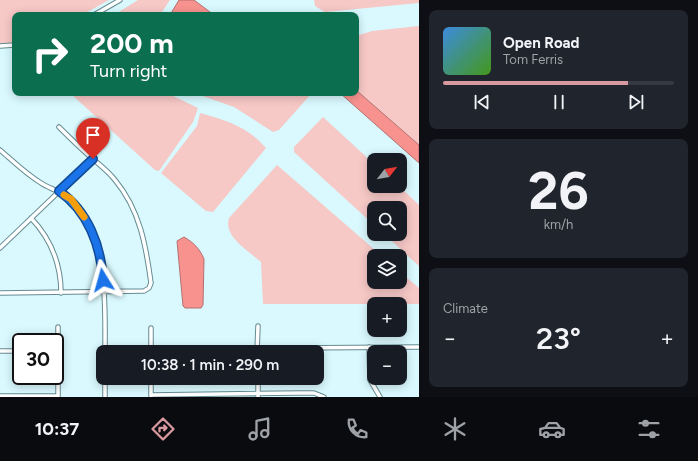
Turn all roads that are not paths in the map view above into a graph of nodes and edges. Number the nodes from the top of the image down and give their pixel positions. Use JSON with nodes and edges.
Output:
{"nodes":[{"id":1,"x":120,"y":0,"type":"edge"},
{"id":2,"x":99,"y":12,"type":"edge"},
{"id":3,"x":12,"y":45,"type":"edge"},
{"id":4,"x":0,"y":46,"type":"edge"},
{"id":5,"x":59,"y":127,"type":"dead end"},
{"id":6,"x":0,"y":150,"type":"edge"},
{"id":7,"x":93,"y":159,"type":"junction"},
{"id":8,"x":59,"y":191,"type":"junction"},
{"id":9,"x":31,"y":218,"type":"junction"},
{"id":10,"x":0,"y":248,"type":"edge"},
{"id":11,"x":104,"y":291,"type":"junction"},
{"id":12,"x":0,"y":293,"type":"edge"},
{"id":13,"x":61,"y":293,"type":"junction"},
{"id":14,"x":258,"y":326,"type":"dead end"},
{"id":15,"x":58,"y":328,"type":"dead end"},
{"id":16,"x":151,"y":328,"type":"dead end"},
{"id":17,"x":58,"y":333,"type":"edge"},
{"id":18,"x":105,"y":345,"type":"edge"},
{"id":19,"x":151,"y":345,"type":"edge"},
{"id":20,"x":257,"y":345,"type":"edge"},
{"id":21,"x":367,"y":347,"type":"edge"},
{"id":22,"x":407,"y":347,"type":"edge"},
{"id":23,"x":419,"y":347,"type":"edge"},
{"id":24,"x":324,"y":348,"type":"edge"},
{"id":25,"x":0,"y":351,"type":"edge"},
{"id":26,"x":12,"y":351,"type":"edge"},
{"id":27,"x":58,"y":385,"type":"edge"},
{"id":28,"x":105,"y":385,"type":"edge"},
{"id":29,"x":151,"y":385,"type":"edge"},
{"id":30,"x":374,"y":385,"type":"edge"},
{"id":31,"x":258,"y":395,"type":"edge"},
{"id":32,"x":0,"y":396,"type":"edge"},
{"id":33,"x":58,"y":396,"type":"edge"},
{"id":34,"x":151,"y":396,"type":"edge"},
{"id":35,"x":105,"y":397,"type":"edge"},
{"id":36,"x":324,"y":397,"type":"edge"},
{"id":37,"x":380,"y":397,"type":"edge"}],
"edges":[{"from":1,"to":2,"type":"street"},
{"from":3,"to":4,"type":"street"},
{"from":5,"to":7,"type":"street"},
{"from":6,"to":8,"type":"street"},
{"from":7,"to":8,"type":"street"},
{"from":7,"to":11,"type":"street"},
{"from":8,"to":9,"type":"street"},
{"from":8,"to":11,"type":"street"},
{"from":9,"to":10,"type":"street"},
{"from":9,"to":13,"type":"street"},
{"from":11,"to":13,"type":"street"},
{"from":11,"to":18,"type":"street"},
{"from":12,"to":13,"type":"street"},
{"from":14,"to":20,"type":"street"},
{"from":15,"to":17,"type":"street"},
{"from":16,"to":19,"type":"street"},
{"from":21,"to":24,"type":"street"},
{"from":22,"to":23,"type":"street"},
{"from":25,"to":26,"type":"street"},
{"from":27,"to":33,"type":"street"},
{"from":28,"to":35,"type":"street"},
{"from":29,"to":34,"type":"street"},
{"from":30,"to":37,"type":"street"},
{"from":31,"to":34,"type":"street"},
{"from":31,"to":36,"type":"street"},
{"from":32,"to":33,"type":"street"}]}
